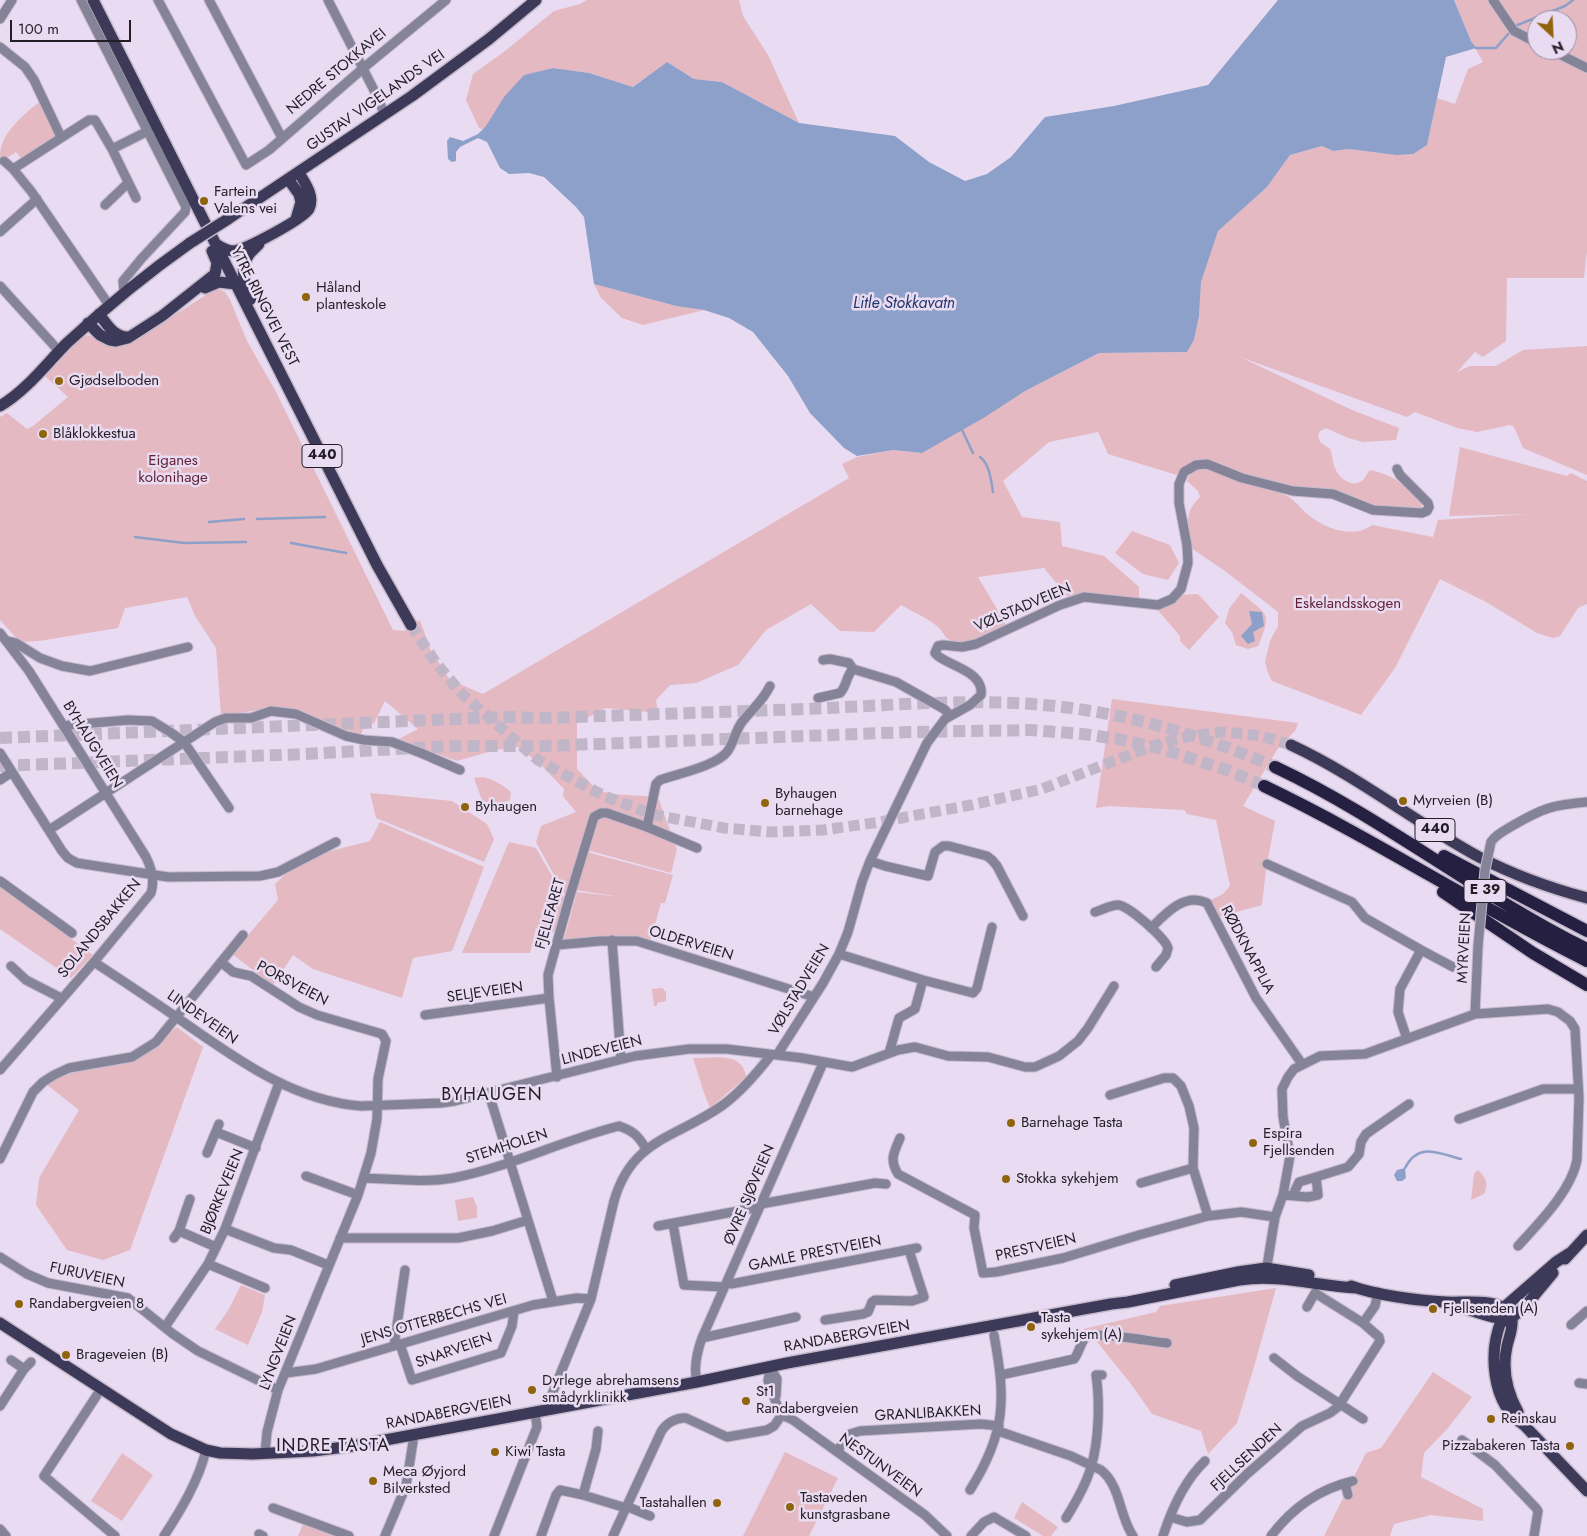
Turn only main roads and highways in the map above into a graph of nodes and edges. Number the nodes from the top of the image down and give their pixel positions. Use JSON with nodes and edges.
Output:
{"nodes":[{"id":1,"x":92,"y":0,"type":"edge"},
{"id":2,"x":536,"y":0,"type":"edge"},
{"id":3,"x":299,"y":172,"type":"junction"},
{"id":4,"x":288,"y":179,"type":"junction"},
{"id":5,"x":296,"y":219,"type":"junction"},
{"id":6,"x":205,"y":222,"type":"junction"},
{"id":7,"x":261,"y":241,"type":"junction"},
{"id":8,"x":216,"y":244,"type":"junction"},
{"id":9,"x":236,"y":284,"type":"junction"},
{"id":10,"x":99,"y":314,"type":"junction"},
{"id":11,"x":162,"y":316,"type":"junction"},
{"id":12,"x":88,"y":324,"type":"junction"},
{"id":13,"x":128,"y":338,"type":"junction"},
{"id":14,"x":271,"y":353,"type":"junction"},
{"id":15,"x":0,"y":406,"type":"edge"},
{"id":16,"x":411,"y":626,"type":"tunnel mouth"},
{"id":17,"x":1291,"y":746,"type":"tunnel mouth"},
{"id":18,"x":1276,"y":767,"type":"tunnel mouth"},
{"id":19,"x":1264,"y":786,"type":"tunnel mouth"},
{"id":20,"x":1386,"y":828,"type":"junction"},
{"id":21,"x":1400,"y":859,"type":"junction"},
{"id":22,"x":1587,"y":898,"type":"edge"},
{"id":23,"x":1587,"y":930,"type":"edge"},
{"id":24,"x":1587,"y":949,"type":"edge"},
{"id":25,"x":1587,"y":961,"type":"edge"},
{"id":26,"x":1587,"y":984,"type":"edge"},
{"id":27,"x":1587,"y":1235,"type":"edge"},
{"id":28,"x":1506,"y":1315,"type":"junction"},
{"id":29,"x":0,"y":1322,"type":"edge"},
{"id":30,"x":1587,"y":1491,"type":"edge"}],
"edges":[{"from":1,"to":6,"type":"main road","name":"YTRE RINGVEI VEST","number":"440"},
{"from":2,"to":3,"type":"main road","name":"GUSTAV VIGELANDS VEI"},
{"from":3,"to":4,"type":"main road","name":"GUSTAV VIGELANDS VEI"},
{"from":3,"to":5,"type":"main road","number":"440"},
{"from":4,"to":5,"type":"main road"},
{"from":4,"to":10,"type":"main road","name":"GUSTAV VIGELANDS VEI","bridge":true},
{"from":5,"to":7,"type":"main road","number":"440"},
{"from":6,"to":8,"type":"main road","name":"YTRE RINGVEI VEST","number":"440"},
{"from":6,"to":11,"type":"main road","number":"440"},
{"from":7,"to":8,"type":"main road","number":"440"},
{"from":7,"to":14,"type":"main road","number":"440"},
{"from":8,"to":9,"type":"main road","name":"YTRE RINGVEI VEST","number":"440"},
{"from":9,"to":11,"type":"main road","number":"440"},
{"from":9,"to":14,"type":"main road","name":"YTRE RINGVEI VEST","number":"440"},
{"from":10,"to":12,"type":"main road"},
{"from":10,"to":13,"type":"main road"},
{"from":11,"to":13,"type":"main road","number":"440"},
{"from":12,"to":13,"type":"main road"},
{"from":12,"to":15,"type":"main road"},
{"from":14,"to":16,"type":"main road","name":"YTRE RINGVEI VEST","number":"440"},
{"from":17,"to":22,"type":"main road","number":"440"},
{"from":18,"to":20,"type":"highway","number":"E 39"},
{"from":19,"to":21,"type":"highway","number":"E 39"},
{"from":20,"to":23,"type":"highway","number":"E 39"},
{"from":20,"to":24,"type":"highway","number":"E 39"},
{"from":21,"to":25,"type":"highway","number":"E 39"},
{"from":21,"to":26,"type":"highway","number":"E 39"},
{"from":27,"to":28,"type":"main road"},
{"from":28,"to":29,"type":"main road","name":"RANDABERGVEIEN"},
{"from":28,"to":30,"type":"main road"}]}
